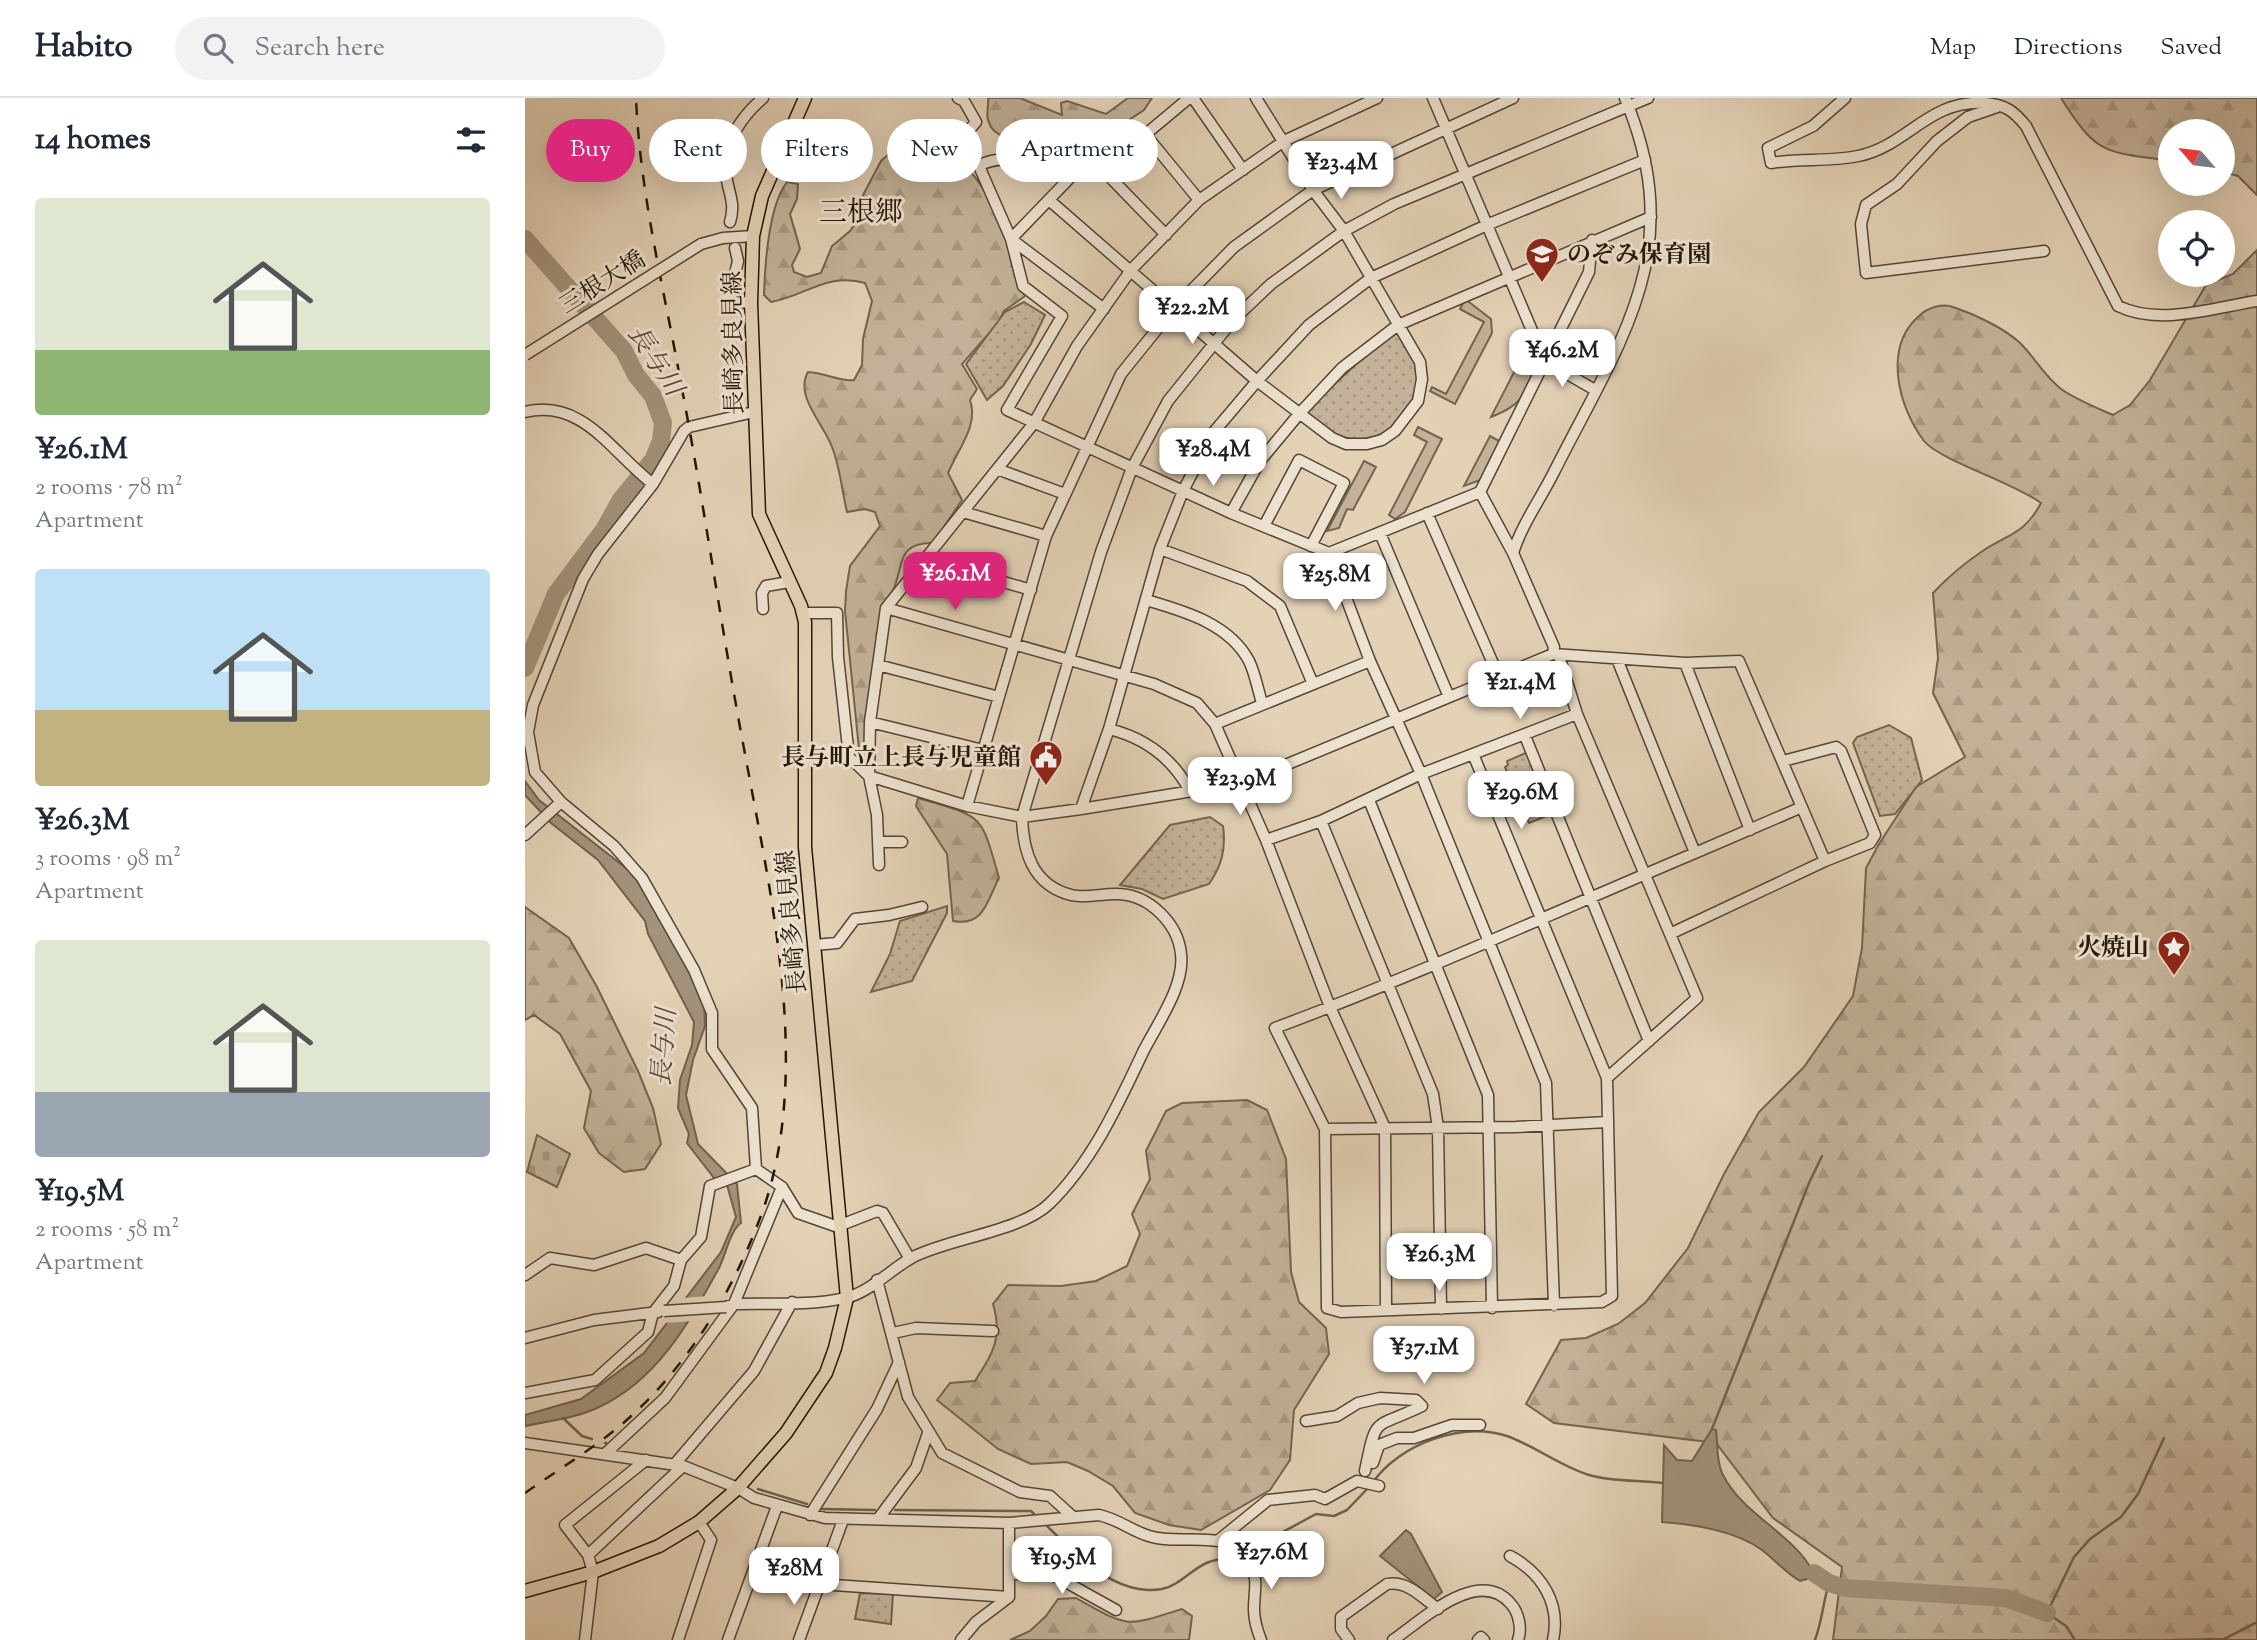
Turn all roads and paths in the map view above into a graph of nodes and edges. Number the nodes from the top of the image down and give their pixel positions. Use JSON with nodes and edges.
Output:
{"nodes":[{"id":1,"x":764,"y":98,"type":"edge"},
{"id":2,"x":804,"y":98,"type":"edge"},
{"id":3,"x":958,"y":98,"type":"edge"},
{"id":4,"x":1191,"y":98,"type":"edge"},
{"id":5,"x":1256,"y":98,"type":"edge"},
{"id":6,"x":1377,"y":98,"type":"edge"},
{"id":7,"x":1433,"y":98,"type":"edge"},
{"id":8,"x":1513,"y":98,"type":"edge"},
{"id":9,"x":1648,"y":98,"type":"edge"},
{"id":10,"x":1845,"y":98,"type":"edge"},
{"id":11,"x":1626,"y":102,"type":"edge"},
{"id":12,"x":2003,"y":105,"type":"junction"},
{"id":13,"x":973,"y":119,"type":"edge"},
{"id":14,"x":1158,"y":124,"type":"edge"},
{"id":15,"x":1445,"y":127,"type":"junction"},
{"id":16,"x":1285,"y":141,"type":"junction"},
{"id":17,"x":1158,"y":150,"type":"edge"},
{"id":18,"x":1646,"y":160,"type":"junction"},
{"id":19,"x":1243,"y":170,"type":"junction"},
{"id":20,"x":982,"y":173,"type":"edge"},
{"id":21,"x":1465,"y":175,"type":"junction"},
{"id":22,"x":1066,"y":182,"type":"edge"},
{"id":23,"x":1116,"y":182,"type":"edge"},
{"id":24,"x":1313,"y":190,"type":"junction"},
{"id":25,"x":1049,"y":200,"type":"junction"},
{"id":26,"x":1199,"y":200,"type":"junction"},
{"id":27,"x":1651,"y":217,"type":"junction"},
{"id":28,"x":730,"y":222,"type":"dead end"},
{"id":29,"x":1489,"y":225,"type":"junction"},
{"id":30,"x":1344,"y":231,"type":"junction"},
{"id":31,"x":1166,"y":234,"type":"junction"},
{"id":32,"x":753,"y":236,"type":"junction"},
{"id":33,"x":1011,"y":239,"type":"junction"},
{"id":34,"x":1592,"y":240,"type":"junction"},
{"id":35,"x":735,"y":248,"type":"dead end"},
{"id":36,"x":2044,"y":251,"type":"dead end"},
{"id":37,"x":1131,"y":270,"type":"junction"},
{"id":38,"x":1508,"y":275,"type":"junction"},
{"id":39,"x":1371,"y":278,"type":"junction"},
{"id":40,"x":2257,"y":301,"type":"edge"},
{"id":41,"x":751,"y":303,"type":"junction"},
{"id":42,"x":1175,"y":307,"type":"junction"},
{"id":43,"x":1104,"y":309,"type":"junction"},
{"id":44,"x":1398,"y":325,"type":"junction"},
{"id":45,"x":1215,"y":344,"type":"junction"},
{"id":46,"x":525,"y":355,"type":"edge"},
{"id":47,"x":1545,"y":360,"type":"junction"},
{"id":48,"x":1257,"y":381,"type":"junction"},
{"id":49,"x":1595,"y":390,"type":"junction"},
{"id":50,"x":525,"y":412,"type":"edge"},
{"id":51,"x":754,"y":412,"type":"junction"},
{"id":52,"x":1299,"y":414,"type":"junction"},
{"id":53,"x":1034,"y":424,"type":"junction"},
{"id":54,"x":1087,"y":445,"type":"junction"},
{"id":55,"x":1132,"y":468,"type":"junction"},
{"id":56,"x":997,"y":469,"type":"junction"},
{"id":57,"x":651,"y":483,"type":"junction"},
{"id":58,"x":1183,"y":491,"type":"junction"},
{"id":59,"x":1480,"y":492,"type":"junction"},
{"id":60,"x":1065,"y":494,"type":"junction"},
{"id":61,"x":963,"y":512,"type":"junction"},
{"id":62,"x":1230,"y":513,"type":"junction"},
{"id":63,"x":1427,"y":513,"type":"junction"},
{"id":64,"x":1264,"y":526,"type":"junction"},
{"id":65,"x":1380,"y":533,"type":"junction"},
{"id":66,"x":1046,"y":536,"type":"junction"},
{"id":67,"x":1311,"y":546,"type":"junction"},
{"id":68,"x":1160,"y":549,"type":"junction"},
{"id":69,"x":1329,"y":553,"type":"junction"},
{"id":70,"x":1513,"y":553,"type":"junction"},
{"id":71,"x":926,"y":559,"type":"junction"},
{"id":72,"x":789,"y":582,"type":"junction"},
{"id":73,"x":1031,"y":590,"type":"junction"},
{"id":74,"x":1146,"y":600,"type":"junction"},
{"id":75,"x":886,"y":608,"type":"junction"},
{"id":76,"x":763,"y":609,"type":"dead end"},
{"id":77,"x":803,"y":613,"type":"junction"},
{"id":78,"x":1015,"y":645,"type":"junction"},
{"id":79,"x":1556,"y":655,"type":"junction"},
{"id":80,"x":1617,"y":659,"type":"junction"},
{"id":81,"x":1370,"y":661,"type":"junction"},
{"id":82,"x":1070,"y":662,"type":"junction"},
{"id":83,"x":1685,"y":663,"type":"junction"},
{"id":84,"x":878,"y":665,"type":"junction"},
{"id":85,"x":1122,"y":676,"type":"junction"},
{"id":86,"x":1499,"y":677,"type":"junction"},
{"id":87,"x":1313,"y":684,"type":"junction"},
{"id":88,"x":1449,"y":696,"type":"junction"},
{"id":89,"x":999,"y":697,"type":"junction"},
{"id":90,"x":1262,"y":703,"type":"junction"},
{"id":91,"x":1577,"y":714,"type":"junction"},
{"id":92,"x":1396,"y":719,"type":"junction"},
{"id":93,"x":870,"y":722,"type":"junction"},
{"id":94,"x":1215,"y":724,"type":"junction"},
{"id":95,"x":1109,"y":729,"type":"junction"},
{"id":96,"x":1525,"y":736,"type":"junction"},
{"id":97,"x":983,"y":750,"type":"junction"},
{"id":98,"x":1473,"y":754,"type":"junction"},
{"id":99,"x":1783,"y":761,"type":"junction"},
{"id":100,"x":1422,"y":774,"type":"junction"},
{"id":101,"x":869,"y":776,"type":"junction"},
{"id":102,"x":1242,"y":783,"type":"junction"},
{"id":103,"x":1190,"y":791,"type":"junction"},
{"id":104,"x":1369,"y":800,"type":"junction"},
{"id":105,"x":560,"y":804,"type":"junction"},
{"id":106,"x":967,"y":806,"type":"junction"},
{"id":107,"x":1802,"y":807,"type":"junction"},
{"id":108,"x":1081,"y":809,"type":"junction"},
{"id":109,"x":1022,"y":817,"type":"junction"},
{"id":110,"x":1321,"y":821,"type":"junction"},
{"id":111,"x":1750,"y":831,"type":"junction"},
{"id":112,"x":525,"y":835,"type":"edge"},
{"id":113,"x":1266,"y":840,"type":"junction"},
{"id":114,"x":878,"y":842,"type":"junction"},
{"id":115,"x":902,"y":842,"type":"dead end"},
{"id":116,"x":1695,"y":853,"type":"junction"},
{"id":117,"x":1825,"y":861,"type":"junction"},
{"id":118,"x":879,"y":865,"type":"dead end"},
{"id":119,"x":1646,"y":874,"type":"junction"},
{"id":120,"x":1589,"y":898,"type":"junction"},
{"id":121,"x":922,"y":907,"type":"dead end"},
{"id":122,"x":1540,"y":919,"type":"junction"},
{"id":123,"x":1672,"y":933,"type":"junction"},
{"id":124,"x":1489,"y":940,"type":"junction"},
{"id":125,"x":814,"y":945,"type":"junction"},
{"id":126,"x":1435,"y":965,"type":"junction"},
{"id":127,"x":1388,"y":981,"type":"junction"},
{"id":128,"x":1329,"y":1007,"type":"junction"},
{"id":129,"x":1649,"y":1041,"type":"junction"},
{"id":130,"x":1608,"y":1078,"type":"junction"},
{"id":131,"x":1607,"y":1122,"type":"junction"},
{"id":132,"x":1491,"y":1126,"type":"junction"},
{"id":133,"x":1548,"y":1126,"type":"junction"},
{"id":134,"x":1385,"y":1128,"type":"junction"},
{"id":135,"x":1438,"y":1128,"type":"junction"},
{"id":136,"x":1325,"y":1129,"type":"junction"},
{"id":137,"x":756,"y":1169,"type":"junction"},
{"id":138,"x":782,"y":1187,"type":"junction"},
{"id":139,"x":841,"y":1227,"type":"junction"},
{"id":140,"x":910,"y":1259,"type":"junction"},
{"id":141,"x":681,"y":1260,"type":"junction"},
{"id":142,"x":525,"y":1275,"type":"edge"},
{"id":143,"x":877,"y":1280,"type":"junction"},
{"id":144,"x":847,"y":1298,"type":"junction"},
{"id":145,"x":792,"y":1302,"type":"junction"},
{"id":146,"x":1554,"y":1305,"type":"junction"},
{"id":147,"x":730,"y":1306,"type":"junction"},
{"id":148,"x":1492,"y":1308,"type":"junction"},
{"id":149,"x":1441,"y":1309,"type":"junction"},
{"id":150,"x":1386,"y":1310,"type":"junction"},
{"id":151,"x":659,"y":1312,"type":"junction"},
{"id":152,"x":993,"y":1331,"type":"dead end"},
{"id":153,"x":893,"y":1333,"type":"junction"},
{"id":154,"x":525,"y":1338,"type":"edge"},
{"id":155,"x":900,"y":1359,"type":"junction"},
{"id":156,"x":525,"y":1393,"type":"edge"},
{"id":157,"x":1306,"y":1421,"type":"dead end"},
{"id":158,"x":1480,"y":1425,"type":"dead end"},
{"id":159,"x":928,"y":1433,"type":"junction"},
{"id":160,"x":525,"y":1443,"type":"edge"},
{"id":161,"x":605,"y":1454,"type":"junction"},
{"id":162,"x":646,"y":1460,"type":"junction"},
{"id":163,"x":678,"y":1466,"type":"junction"},
{"id":164,"x":1362,"y":1478,"type":"junction"},
{"id":165,"x":1378,"y":1486,"type":"dead end"},
{"id":166,"x":738,"y":1488,"type":"junction"},
{"id":167,"x":777,"y":1506,"type":"junction"},
{"id":168,"x":810,"y":1515,"type":"junction"},
{"id":169,"x":1073,"y":1517,"type":"junction"},
{"id":170,"x":878,"y":1519,"type":"junction"},
{"id":171,"x":843,"y":1520,"type":"junction"},
{"id":172,"x":699,"y":1522,"type":"junction"},
{"id":173,"x":1009,"y":1523,"type":"junction"},
{"id":174,"x":1220,"y":1539,"type":"junction"},
{"id":175,"x":589,"y":1555,"type":"junction"},
{"id":176,"x":1510,"y":1556,"type":"dead end"},
{"id":177,"x":593,"y":1572,"type":"junction"},
{"id":178,"x":1009,"y":1575,"type":"junction"},
{"id":179,"x":819,"y":1584,"type":"junction"},
{"id":180,"x":525,"y":1591,"type":"edge"},
{"id":181,"x":1009,"y":1597,"type":"junction"},
{"id":182,"x":1438,"y":1609,"type":"junction"},
{"id":183,"x":1116,"y":1610,"type":"dead end"},
{"id":184,"x":585,"y":1640,"type":"edge"},
{"id":185,"x":678,"y":1640,"type":"edge"},
{"id":186,"x":728,"y":1640,"type":"edge"},
{"id":187,"x":799,"y":1640,"type":"edge"},
{"id":188,"x":961,"y":1640,"type":"edge"},
{"id":189,"x":1261,"y":1640,"type":"edge"},
{"id":190,"x":1349,"y":1640,"type":"edge"},
{"id":191,"x":1393,"y":1640,"type":"edge"},
{"id":192,"x":1478,"y":1640,"type":"edge"},
{"id":193,"x":1484,"y":1640,"type":"edge"},
{"id":194,"x":1518,"y":1640,"type":"edge"},
{"id":195,"x":1553,"y":1640,"type":"edge"}],
"edges":[{"from":1,"to":28,"type":"street"},
{"from":2,"to":32,"type":"main road","name":"長崎多良見線"},
{"from":3,"to":13,"type":"street"},
{"from":4,"to":14,"type":"street"},
{"from":4,"to":19,"type":"street"},
{"from":5,"to":16,"type":"street"},
{"from":6,"to":16,"type":"street"},
{"from":7,"to":15,"type":"street"},
{"from":8,"to":15,"type":"street"},
{"from":9,"to":11,"type":"street"},
{"from":10,"to":12,"type":"street"},
{"from":11,"to":18,"type":"street"},
{"from":11,"to":21,"type":"street"},
{"from":12,"to":36,"type":"street"},
{"from":12,"to":40,"type":"street"},
{"from":15,"to":21,"type":"street"},
{"from":15,"to":24,"type":"street"},
{"from":16,"to":19,"type":"street"},
{"from":16,"to":24,"type":"street"},
{"from":17,"to":26,"type":"street"},
{"from":18,"to":27,"type":"street"},
{"from":18,"to":29,"type":"street"},
{"from":19,"to":26,"type":"street"},
{"from":20,"to":33,"type":"street"},
{"from":21,"to":29,"type":"street"},
{"from":21,"to":30,"type":"street"},
{"from":22,"to":25,"type":"street"},
{"from":23,"to":31,"type":"street"},
{"from":24,"to":30,"type":"street"},
{"from":24,"to":42,"type":"street"},
{"from":25,"to":33,"type":"street"},
{"from":25,"to":37,"type":"street"},
{"from":26,"to":31,"type":"street"},
{"from":27,"to":34,"type":"street"},
{"from":27,"to":49,"type":"street"},
{"from":29,"to":38,"type":"street"},
{"from":29,"to":39,"type":"street"},
{"from":30,"to":39,"type":"street"},
{"from":30,"to":45,"type":"street"},
{"from":31,"to":37,"type":"street"},
{"from":32,"to":41,"type":"main road","name":"長崎多良見線"},
{"from":32,"to":46,"type":"street","name":"三根大橋","bridge":true},
{"from":33,"to":43,"type":"street"},
{"from":33,"to":53,"type":"street"},
{"from":34,"to":38,"type":"street"},
{"from":34,"to":47,"type":"street"},
{"from":35,"to":41,"type":"street"},
{"from":37,"to":42,"type":"street"},
{"from":37,"to":43,"type":"street"},
{"from":38,"to":44,"type":"street"},
{"from":38,"to":47,"type":"street"},
{"from":39,"to":44,"type":"street"},
{"from":39,"to":48,"type":"street"},
{"from":41,"to":51,"type":"main road","name":"長崎多良見線"},
{"from":42,"to":45,"type":"street"},
{"from":42,"to":54,"type":"street"},
{"from":43,"to":53,"type":"street"},
{"from":44,"to":52,"type":"street"},
{"from":44,"to":52,"type":"street"},
{"from":45,"to":48,"type":"street"},
{"from":45,"to":55,"type":"street"},
{"from":47,"to":49,"type":"street"},
{"from":47,"to":59,"type":"street"},
{"from":48,"to":52,"type":"street"},
{"from":48,"to":58,"type":"street"},
{"from":49,"to":70,"type":"street"},
{"from":50,"to":57,"type":"street"},
{"from":51,"to":57,"type":"street"},
{"from":51,"to":72,"type":"main road","name":"長崎多良見線"},
{"from":52,"to":62,"type":"street"},
{"from":53,"to":54,"type":"street"},
{"from":53,"to":56,"type":"street"},
{"from":54,"to":55,"type":"street"},
{"from":54,"to":60,"type":"street"},
{"from":55,"to":58,"type":"street"},
{"from":55,"to":82,"type":"street"},
{"from":56,"to":60,"type":"street"},
{"from":56,"to":61,"type":"street"},
{"from":57,"to":105,"type":"street"},
{"from":58,"to":62,"type":"street"},
{"from":58,"to":68,"type":"street"},
{"from":59,"to":63,"type":"street"},
{"from":59,"to":70,"type":"street"},
{"from":60,"to":66,"type":"street"},
{"from":61,"to":66,"type":"street"},
{"from":61,"to":71,"type":"street"},
{"from":62,"to":64,"type":"street"},
{"from":63,"to":65,"type":"street"},
{"from":63,"to":86,"type":"street"},
{"from":64,"to":67,"type":"street"},
{"from":64,"to":67,"type":"street"},
{"from":65,"to":69,"type":"street"},
{"from":65,"to":88,"type":"street"},
{"from":66,"to":73,"type":"street"},
{"from":67,"to":69,"type":"street"},
{"from":68,"to":74,"type":"street"},
{"from":68,"to":87,"type":"street"},
{"from":69,"to":81,"type":"street"},
{"from":70,"to":79,"type":"street"},
{"from":71,"to":73,"type":"street"},
{"from":71,"to":75,"type":"street"},
{"from":72,"to":76,"type":"street"},
{"from":72,"to":77,"type":"main road","name":"長崎多良見線"},
{"from":73,"to":78,"type":"street"},
{"from":74,"to":85,"type":"street"},
{"from":74,"to":90,"type":"street"},
{"from":75,"to":78,"type":"street"},
{"from":75,"to":84,"type":"street"},
{"from":77,"to":101,"type":"street"},
{"from":77,"to":125,"type":"main road","name":"長崎多良見線"},
{"from":78,"to":82,"type":"street"},
{"from":78,"to":89,"type":"street"},
{"from":79,"to":80,"type":"street"},
{"from":79,"to":86,"type":"street"},
{"from":79,"to":91,"type":"street"},
{"from":80,"to":83,"type":"street"},
{"from":80,"to":116,"type":"street"},
{"from":81,"to":87,"type":"street"},
{"from":81,"to":92,"type":"street"},
{"from":82,"to":85,"type":"street"},
{"from":82,"to":109,"type":"street"},
{"from":83,"to":99,"type":"street"},
{"from":83,"to":111,"type":"street"},
{"from":84,"to":89,"type":"street"},
{"from":84,"to":93,"type":"street"},
{"from":85,"to":94,"type":"street"},
{"from":85,"to":95,"type":"street"},
{"from":86,"to":88,"type":"street"},
{"from":87,"to":90,"type":"street"},
{"from":88,"to":92,"type":"street"},
{"from":89,"to":97,"type":"street"},
{"from":90,"to":94,"type":"street"},
{"from":91,"to":96,"type":"street"},
{"from":91,"to":119,"type":"street"},
{"from":92,"to":100,"type":"street"},
{"from":92,"to":102,"type":"street"},
{"from":93,"to":97,"type":"street"},
{"from":93,"to":101,"type":"street"},
{"from":94,"to":102,"type":"street"},
{"from":95,"to":103,"type":"street"},
{"from":95,"to":108,"type":"street"},
{"from":96,"to":98,"type":"street"},
{"from":96,"to":120,"type":"street"},
{"from":97,"to":106,"type":"street"},
{"from":98,"to":100,"type":"street"},
{"from":98,"to":122,"type":"street"},
{"from":99,"to":107,"type":"street"},
{"from":99,"to":117,"type":"street"},
{"from":100,"to":104,"type":"street"},
{"from":100,"to":124,"type":"street"},
{"from":101,"to":106,"type":"street"},
{"from":101,"to":114,"type":"street"},
{"from":102,"to":103,"type":"street"},
{"from":102,"to":113,"type":"street"},
{"from":103,"to":108,"type":"street"},
{"from":104,"to":110,"type":"street"},
{"from":104,"to":126,"type":"street"},
{"from":105,"to":112,"type":"street"},
{"from":105,"to":137,"type":"street"},
{"from":106,"to":109,"type":"street"},
{"from":107,"to":111,"type":"street"},
{"from":107,"to":117,"type":"street"},
{"from":108,"to":109,"type":"street"},
{"from":109,"to":140,"type":"street"},
{"from":110,"to":113,"type":"street"},
{"from":110,"to":127,"type":"street"},
{"from":111,"to":116,"type":"street"},
{"from":113,"to":128,"type":"street"},
{"from":114,"to":115,"type":"street"},
{"from":114,"to":118,"type":"street"},
{"from":116,"to":119,"type":"street"},
{"from":117,"to":123,"type":"street"},
{"from":119,"to":120,"type":"street"},
{"from":119,"to":123,"type":"street"},
{"from":120,"to":122,"type":"street"},
{"from":120,"to":129,"type":"street"},
{"from":121,"to":125,"type":"street"},
{"from":122,"to":124,"type":"street"},
{"from":122,"to":130,"type":"street"},
{"from":123,"to":129,"type":"street"},
{"from":124,"to":126,"type":"street"},
{"from":124,"to":133,"type":"street"},
{"from":125,"to":139,"type":"main road","name":"長崎多良見線"},
{"from":126,"to":127,"type":"street"},
{"from":126,"to":132,"type":"street"},
{"from":127,"to":128,"type":"street"},
{"from":127,"to":135,"type":"street"},
{"from":128,"to":134,"type":"street"},
{"from":128,"to":136,"type":"street"},
{"from":129,"to":130,"type":"street"},
{"from":130,"to":131,"type":"street"},
{"from":131,"to":133,"type":"street"},
{"from":131,"to":146,"type":"street"},
{"from":132,"to":133,"type":"street"},
{"from":132,"to":135,"type":"street"},
{"from":132,"to":148,"type":"street"},
{"from":133,"to":146,"type":"street"},
{"from":134,"to":135,"type":"street"},
{"from":134,"to":136,"type":"street"},
{"from":134,"to":150,"type":"street"},
{"from":135,"to":149,"type":"street"},
{"from":136,"to":150,"type":"street"},
{"from":137,"to":138,"type":"street"},
{"from":137,"to":141,"type":"street"},
{"from":138,"to":139,"type":"street"},
{"from":138,"to":147,"type":"street"},
{"from":139,"to":140,"type":"street"},
{"from":139,"to":144,"type":"main road","name":"長崎多良見線"},
{"from":140,"to":143,"type":"street"},
{"from":141,"to":142,"type":"street"},
{"from":141,"to":151,"type":"street"},
{"from":143,"to":144,"type":"street"},
{"from":143,"to":153,"type":"street"},
{"from":144,"to":145,"type":"street"},
{"from":144,"to":166,"type":"main road","name":"長崎多良見線"},
{"from":145,"to":147,"type":"street"},
{"from":145,"to":163,"type":"street"},
{"from":146,"to":148,"type":"street"},
{"from":147,"to":151,"type":"street","bridge":true},
{"from":147,"to":161,"type":"street"},
{"from":148,"to":149,"type":"street"},
{"from":149,"to":150,"type":"street"},
{"from":151,"to":154,"type":"street"},
{"from":151,"to":156,"type":"street"},
{"from":152,"to":153,"type":"street"},
{"from":153,"to":155,"type":"street"},
{"from":155,"to":159,"type":"street"},
{"from":155,"to":168,"type":"street"},
{"from":157,"to":164,"type":"street"},
{"from":158,"to":164,"type":"street"},
{"from":159,"to":169,"type":"street"},
{"from":159,"to":170,"type":"street"},
{"from":160,"to":161,"type":"street"},
{"from":161,"to":162,"type":"street"},
{"from":162,"to":163,"type":"street"},
{"from":162,"to":175,"type":"street"},
{"from":163,"to":166,"type":"street"},
{"from":163,"to":175,"type":"street"},
{"from":164,"to":165,"type":"street"},
{"from":164,"to":174,"type":"street"},
{"from":166,"to":167,"type":"street"},
{"from":166,"to":172,"type":"main road","name":"長崎多良見線"},
{"from":167,"to":168,"type":"street"},
{"from":167,"to":186,"type":"street"},
{"from":168,"to":171,"type":"street"},
{"from":169,"to":173,"type":"street"},
{"from":169,"to":174,"type":"street"},
{"from":170,"to":171,"type":"street"},
{"from":170,"to":173,"type":"street"},
{"from":171,"to":179,"type":"street"},
{"from":172,"to":177,"type":"main road","name":"長崎多良見線"},
{"from":172,"to":185,"type":"street"},
{"from":173,"to":178,"type":"street"},
{"from":174,"to":189,"type":"street"},
{"from":175,"to":177,"type":"street"},
{"from":176,"to":195,"type":"street"},
{"from":177,"to":180,"type":"main road","name":"長崎多良見線"},
{"from":177,"to":184,"type":"street"},
{"from":178,"to":181,"type":"street"},
{"from":178,"to":183,"type":"street"},
{"from":179,"to":181,"type":"street"},
{"from":179,"to":187,"type":"street"},
{"from":181,"to":188,"type":"street"},
{"from":182,"to":190,"type":"street"},
{"from":182,"to":191,"type":"street"},
{"from":182,"to":194,"type":"street"},
{"from":192,"to":193,"type":"street"}]}
